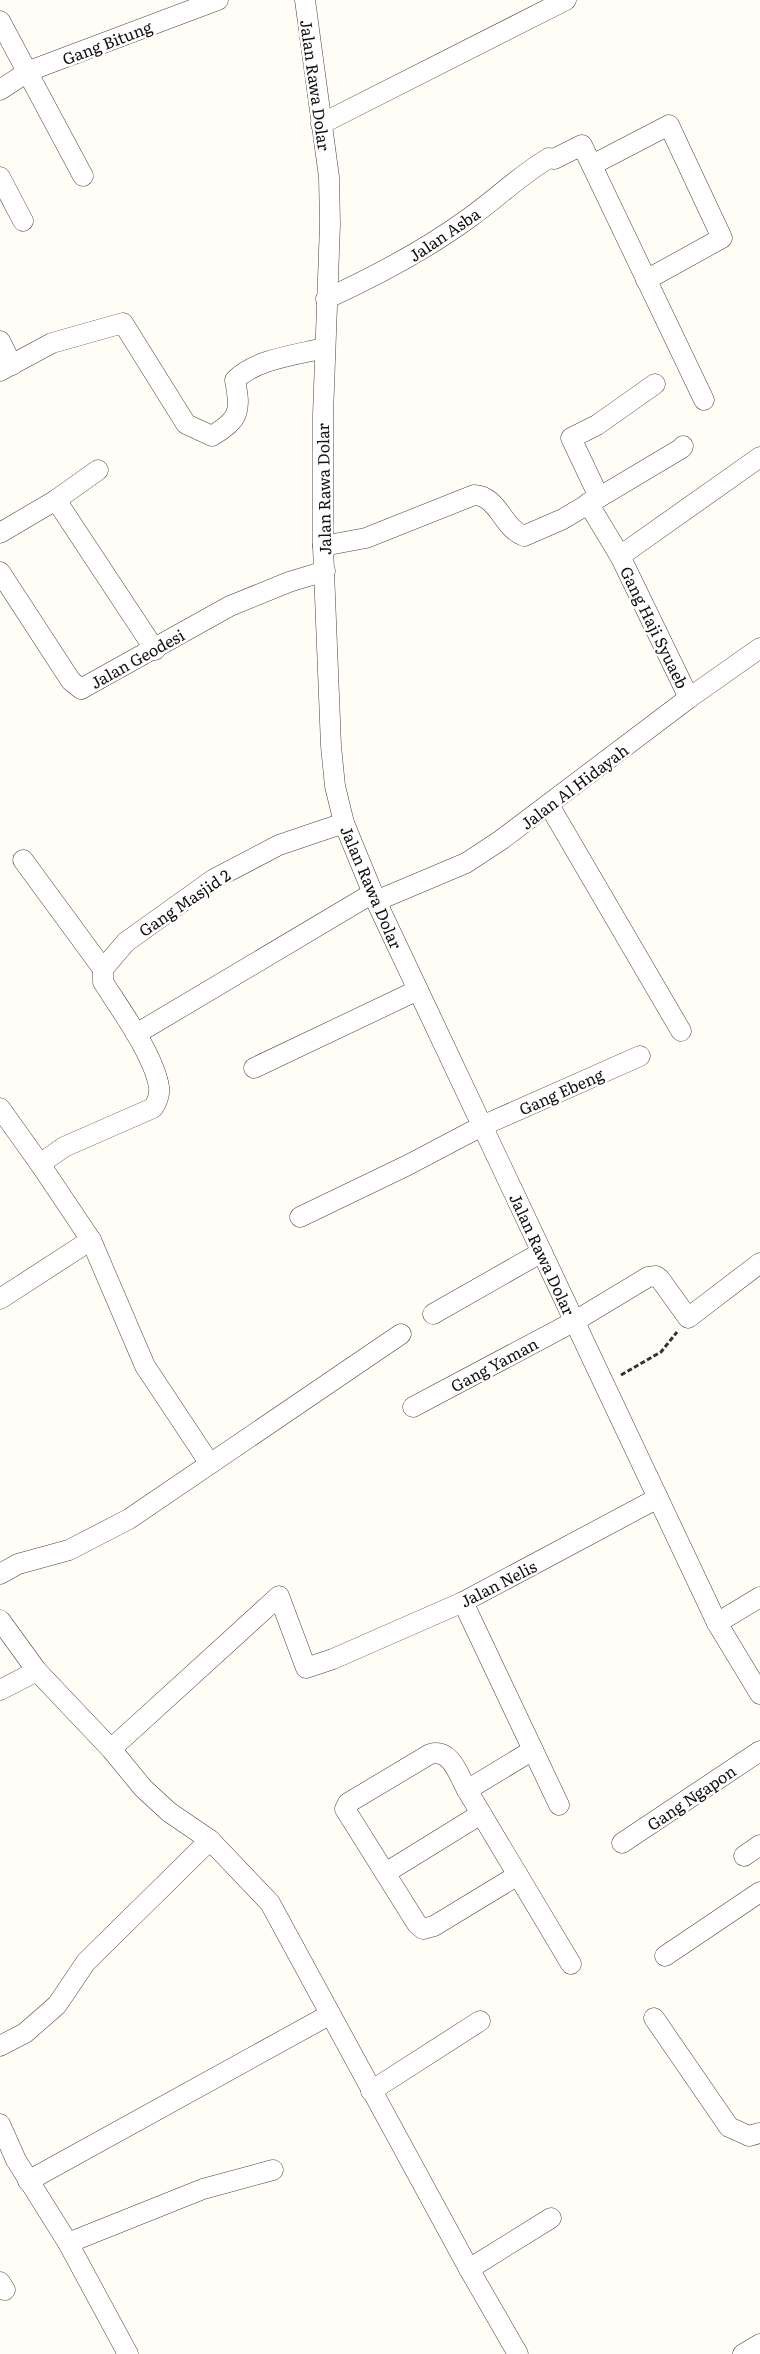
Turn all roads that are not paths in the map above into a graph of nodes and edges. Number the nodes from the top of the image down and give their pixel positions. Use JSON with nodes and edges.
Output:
{"nodes":[{"id":1,"x":218,"y":0,"type":"edge"},
{"id":2,"x":305,"y":0,"type":"edge"},
{"id":3,"x":566,"y":0,"type":"edge"},
{"id":4,"x":0,"y":21,"type":"edge"},
{"id":5,"x":29,"y":72,"type":"junction"},
{"id":6,"x":0,"y":90,"type":"edge"},
{"id":7,"x":321,"y":124,"type":"junction"},
{"id":8,"x":592,"y":166,"type":"junction"},
{"id":9,"x":83,"y":176,"type":"dead end"},
{"id":10,"x":0,"y":178,"type":"edge"},
{"id":11,"x":23,"y":221,"type":"dead end"},
{"id":12,"x":646,"y":280,"type":"junction"},
{"id":13,"x":326,"y":299,"type":"junction"},
{"id":14,"x":0,"y":340,"type":"edge"},
{"id":15,"x":324,"y":348,"type":"junction"},
{"id":16,"x":6,"y":368,"type":"edge"},
{"id":17,"x":655,"y":384,"type":"dead end"},
{"id":18,"x":704,"y":400,"type":"dead end"},
{"id":19,"x":684,"y":446,"type":"dead end"},
{"id":20,"x":760,"y":457,"type":"edge"},
{"id":21,"x":98,"y":470,"type":"dead end"},
{"id":22,"x":56,"y":500,"type":"junction"},
{"id":23,"x":594,"y":500,"type":"junction"},
{"id":24,"x":0,"y":533,"type":"edge"},
{"id":25,"x":323,"y":546,"type":"junction"},
{"id":26,"x":620,"y":556,"type":"junction"},
{"id":27,"x":325,"y":571,"type":"junction"},
{"id":28,"x":0,"y":572,"type":"edge"},
{"id":29,"x":760,"y":648,"type":"edge"},
{"id":30,"x":155,"y":650,"type":"junction"},
{"id":31,"x":690,"y":698,"type":"junction"},
{"id":32,"x":549,"y":805,"type":"junction"},
{"id":33,"x":344,"y":823,"type":"junction"},
{"id":34,"x":24,"y":860,"type":"dead end"},
{"id":35,"x":374,"y":897,"type":"junction"},
{"id":36,"x":103,"y":969,"type":"junction"},
{"id":37,"x":418,"y":990,"type":"junction"},
{"id":38,"x":681,"y":1031,"type":"dead end"},
{"id":39,"x":136,"y":1034,"type":"junction"},
{"id":40,"x":640,"y":1056,"type":"dead end"},
{"id":41,"x":254,"y":1068,"type":"dead end"},
{"id":42,"x":0,"y":1108,"type":"edge"},
{"id":43,"x":482,"y":1126,"type":"junction"},
{"id":44,"x":40,"y":1164,"type":"junction"},
{"id":45,"x":300,"y":1217,"type":"dead end"},
{"id":46,"x":92,"y":1240,"type":"junction"},
{"id":47,"x":542,"y":1252,"type":"junction"},
{"id":48,"x":760,"y":1263,"type":"edge"},
{"id":49,"x":0,"y":1299,"type":"edge"},
{"id":50,"x":433,"y":1314,"type":"dead end"},
{"id":51,"x":575,"y":1321,"type":"junction"},
{"id":52,"x":401,"y":1334,"type":"dead end"},
{"id":53,"x":413,"y":1407,"type":"dead end"},
{"id":54,"x":210,"y":1464,"type":"junction"},
{"id":55,"x":658,"y":1498,"type":"junction"},
{"id":56,"x":0,"y":1574,"type":"edge"},
{"id":57,"x":760,"y":1597,"type":"edge"},
{"id":58,"x":463,"y":1602,"type":"junction"},
{"id":59,"x":0,"y":1620,"type":"edge"},
{"id":60,"x":718,"y":1623,"type":"junction"},
{"id":61,"x":37,"y":1671,"type":"junction"},
{"id":62,"x":0,"y":1690,"type":"edge"},
{"id":63,"x":760,"y":1694,"type":"edge"},
{"id":64,"x":111,"y":1750,"type":"junction"},
{"id":65,"x":533,"y":1750,"type":"junction"},
{"id":66,"x":760,"y":1750,"type":"edge"},
{"id":67,"x":467,"y":1790,"type":"junction"},
{"id":68,"x":559,"y":1805,"type":"dead end"},
{"id":69,"x":481,"y":1814,"type":"junction"},
{"id":70,"x":210,"y":1840,"type":"junction"},
{"id":71,"x":622,"y":1843,"type":"dead end"},
{"id":72,"x":386,"y":1872,"type":"junction"},
{"id":73,"x":518,"y":1875,"type":"junction"},
{"id":74,"x":760,"y":1892,"type":"edge"},
{"id":75,"x":665,"y":1956,"type":"dead end"},
{"id":76,"x":570,"y":1964,"type":"dead end"},
{"id":77,"x":329,"y":2015,"type":"junction"},
{"id":78,"x":654,"y":2018,"type":"dead end"},
{"id":79,"x":480,"y":2021,"type":"dead end"},
{"id":80,"x":0,"y":2046,"type":"edge"},
{"id":81,"x":371,"y":2091,"type":"junction"},
{"id":82,"x":0,"y":2124,"type":"edge"},
{"id":83,"x":760,"y":2132,"type":"edge"},
{"id":84,"x":273,"y":2170,"type":"dead end"},
{"id":85,"x":28,"y":2181,"type":"junction"},
{"id":86,"x":551,"y":2218,"type":"dead end"},
{"id":87,"x":68,"y":2244,"type":"junction"},
{"id":88,"x":469,"y":2269,"type":"junction"},
{"id":89,"x":760,"y":2344,"type":"edge"},
{"id":90,"x":128,"y":2354,"type":"edge"},
{"id":91,"x":518,"y":2354,"type":"edge"},
{"id":92,"x":743,"y":2354,"type":"edge"}],
"edges":[{"from":1,"to":5,"type":"street","name":"Gang Bitung"},
{"from":2,"to":7,"type":"street","name":"Jalan Rawa Dolar"},
{"from":3,"to":7,"type":"street"},
{"from":4,"to":5,"type":"street"},
{"from":5,"to":6,"type":"street","name":"Gang Bitung"},
{"from":5,"to":9,"type":"street"},
{"from":7,"to":13,"type":"street","name":"Jalan Rawa Dolar"},
{"from":8,"to":12,"type":"street"},
{"from":8,"to":12,"type":"street"},
{"from":8,"to":13,"type":"street","name":"Jalan Asba"},
{"from":10,"to":11,"type":"street"},
{"from":12,"to":18,"type":"street"},
{"from":13,"to":15,"type":"street","name":"Jalan Rawa Dolar"},
{"from":14,"to":16,"type":"street"},
{"from":15,"to":16,"type":"street"},
{"from":15,"to":25,"type":"street","name":"Jalan Rawa Dolar"},
{"from":17,"to":23,"type":"street","name":"Gang Haji Syuaeb"},
{"from":19,"to":23,"type":"street"},
{"from":20,"to":26,"type":"street"},
{"from":21,"to":22,"type":"street"},
{"from":22,"to":24,"type":"street"},
{"from":22,"to":30,"type":"street"},
{"from":23,"to":25,"type":"street"},
{"from":23,"to":26,"type":"street","name":"Gang Haji Syuaeb"},
{"from":25,"to":27,"type":"street","name":"Jalan Rawa Dolar"},
{"from":26,"to":31,"type":"street","name":"Gang Haji Syuaeb"},
{"from":27,"to":30,"type":"street","name":"Jalan Geodesi"},
{"from":27,"to":33,"type":"street","name":"Jalan Rawa Dolar"},
{"from":28,"to":30,"type":"street","name":"Jalan Geodesi"},
{"from":29,"to":31,"type":"street","name":"Jalan Al Hidayah"},
{"from":31,"to":32,"type":"street","name":"Jalan Al Hidayah"},
{"from":32,"to":35,"type":"street","name":"Jalan Al Hidayah"},
{"from":32,"to":38,"type":"street"},
{"from":33,"to":35,"type":"street","name":"Jalan Rawa Dolar"},
{"from":33,"to":36,"type":"street","name":"Gang Masjid 2"},
{"from":34,"to":36,"type":"street"},
{"from":35,"to":37,"type":"street","name":"Jalan Rawa Dolar"},
{"from":35,"to":39,"type":"street","name":"Jalan Al Hidayah"},
{"from":36,"to":39,"type":"street"},
{"from":37,"to":41,"type":"street"},
{"from":37,"to":43,"type":"street","name":"Jalan Rawa Dolar"},
{"from":39,"to":44,"type":"street"},
{"from":40,"to":43,"type":"street","name":"Gang Ebeng"},
{"from":42,"to":44,"type":"street"},
{"from":43,"to":45,"type":"street","name":"Gang Ebeng"},
{"from":43,"to":47,"type":"street","name":"Jalan Rawa Dolar"},
{"from":44,"to":46,"type":"street"},
{"from":46,"to":49,"type":"street"},
{"from":46,"to":54,"type":"street"},
{"from":47,"to":50,"type":"street"},
{"from":47,"to":51,"type":"street","name":"Jalan Rawa Dolar"},
{"from":48,"to":51,"type":"street","name":"Gang Yaman"},
{"from":51,"to":53,"type":"street","name":"Gang Yaman"},
{"from":51,"to":55,"type":"street","name":"Jalan Rawa Dolar"},
{"from":52,"to":54,"type":"street"},
{"from":54,"to":56,"type":"street"},
{"from":55,"to":58,"type":"street","name":"Jalan Nelis"},
{"from":55,"to":60,"type":"street","name":"Jalan Rawa Dolar"},
{"from":57,"to":60,"type":"street"},
{"from":58,"to":64,"type":"street","name":"Jalan Nelis"},
{"from":58,"to":65,"type":"street"},
{"from":59,"to":61,"type":"street"},
{"from":60,"to":63,"type":"street","name":"Jalan Rawa Dolar"},
{"from":61,"to":62,"type":"street"},
{"from":61,"to":64,"type":"street"},
{"from":64,"to":70,"type":"street"},
{"from":65,"to":67,"type":"street"},
{"from":65,"to":68,"type":"street"},
{"from":66,"to":71,"type":"street","name":"Gang Ngapon"},
{"from":67,"to":69,"type":"street"},
{"from":67,"to":72,"type":"street"},
{"from":69,"to":72,"type":"street"},
{"from":69,"to":73,"type":"street"},
{"from":70,"to":77,"type":"street"},
{"from":70,"to":80,"type":"street"},
{"from":72,"to":73,"type":"street"},
{"from":73,"to":76,"type":"street"},
{"from":74,"to":75,"type":"street"},
{"from":77,"to":81,"type":"street"},
{"from":77,"to":85,"type":"street"},
{"from":78,"to":83,"type":"street"},
{"from":79,"to":81,"type":"street"},
{"from":81,"to":88,"type":"street"},
{"from":82,"to":85,"type":"street"},
{"from":84,"to":87,"type":"street"},
{"from":85,"to":87,"type":"street"},
{"from":86,"to":88,"type":"street"},
{"from":87,"to":90,"type":"street"},
{"from":88,"to":91,"type":"street"},
{"from":89,"to":92,"type":"street"}]}
